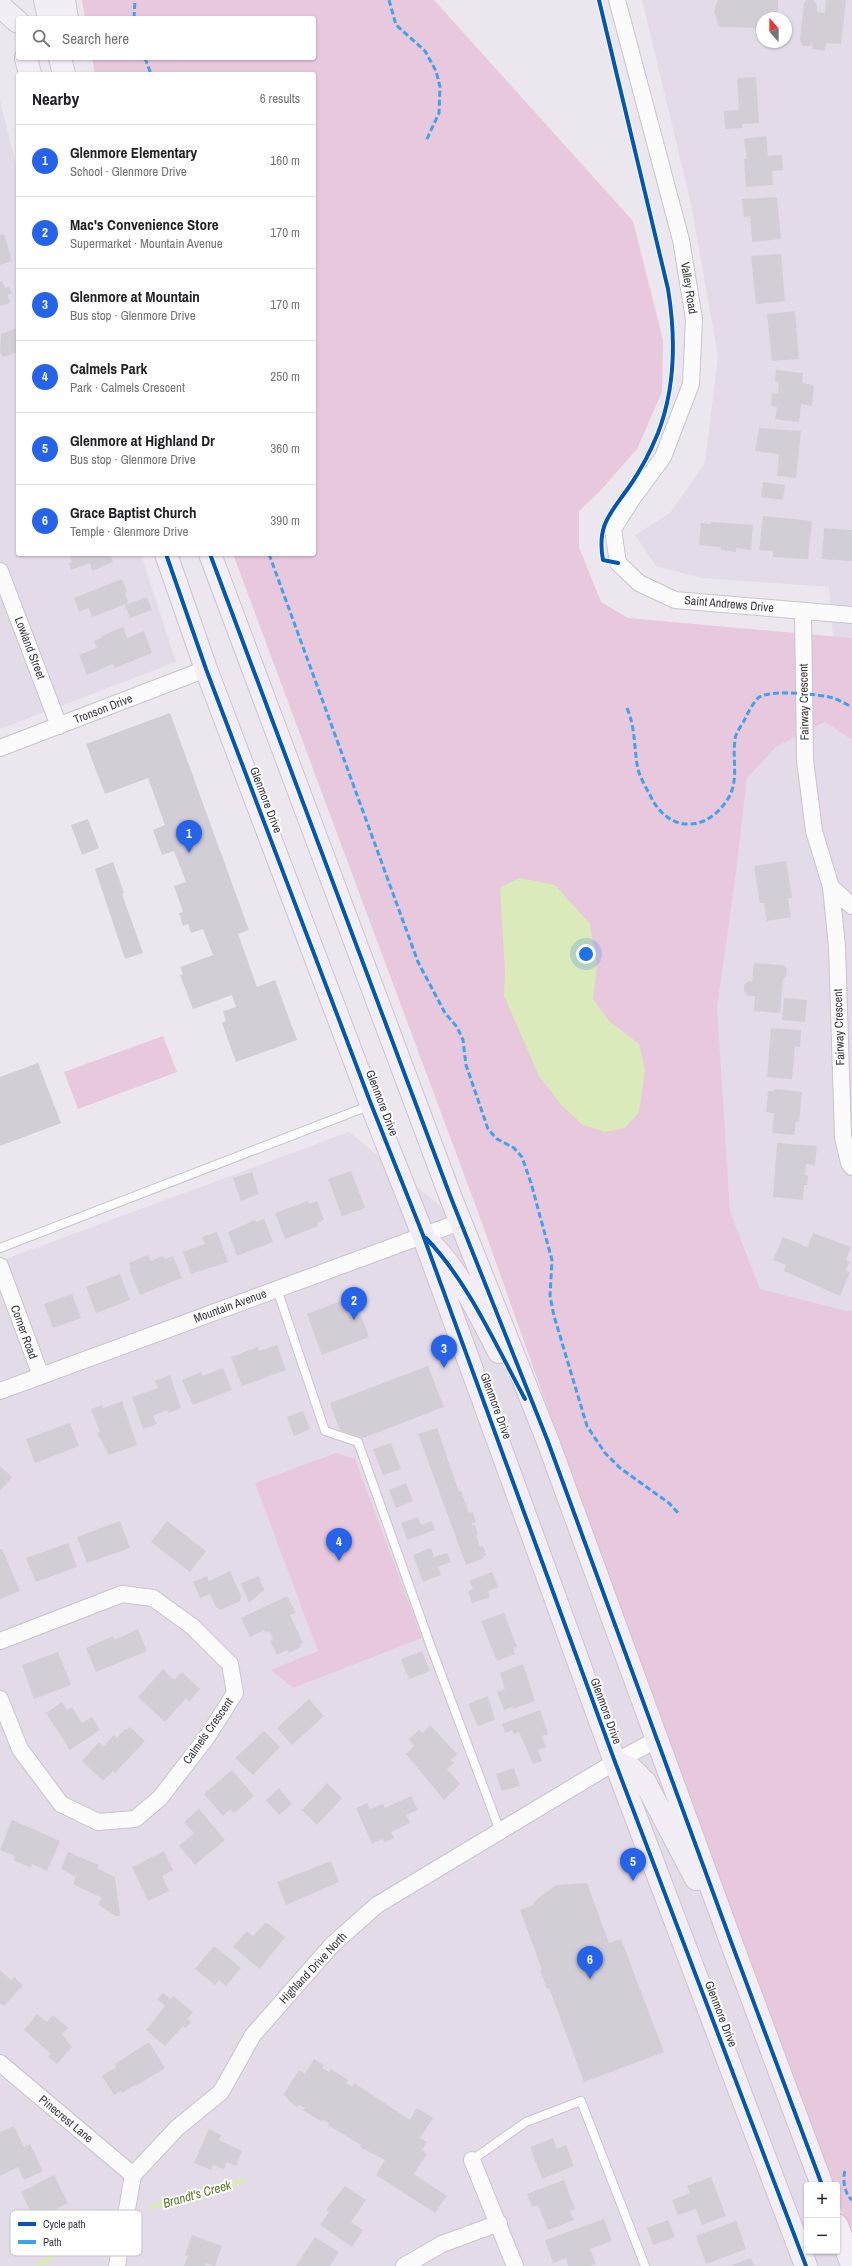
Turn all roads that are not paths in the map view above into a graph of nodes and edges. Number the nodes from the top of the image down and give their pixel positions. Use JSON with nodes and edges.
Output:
{"nodes":[{"id":1,"x":14,"y":0,"type":"edge"},
{"id":2,"x":44,"y":0,"type":"edge"},
{"id":3,"x":64,"y":0,"type":"edge"},
{"id":4,"x":617,"y":0,"type":"edge"},
{"id":5,"x":0,"y":6,"type":"edge"},
{"id":6,"x":18,"y":16,"type":"edge"},
{"id":7,"x":48,"y":16,"type":"edge"},
{"id":8,"x":67,"y":16,"type":"edge"},
{"id":9,"x":16,"y":20,"type":"edge"},
{"id":10,"x":26,"y":60,"type":"edge"},
{"id":11,"x":60,"y":60,"type":"edge"},
{"id":12,"x":75,"y":60,"type":"edge"},
{"id":13,"x":30,"y":72,"type":"edge"},
{"id":14,"x":64,"y":72,"type":"edge"},
{"id":15,"x":78,"y":72,"type":"edge"},
{"id":16,"x":167,"y":556,"type":"edge"},
{"id":17,"x":211,"y":556,"type":"edge"},
{"id":18,"x":618,"y":563,"type":"joint"},
{"id":19,"x":0,"y":571,"type":"edge"},
{"id":20,"x":803,"y":611,"type":"junction"},
{"id":21,"x":852,"y":615,"type":"edge"},
{"id":22,"x":206,"y":670,"type":"junction"},
{"id":23,"x":59,"y":726,"type":"junction"},
{"id":24,"x":0,"y":748,"type":"edge"},
{"id":25,"x":830,"y":887,"type":"junction"},
{"id":26,"x":852,"y":906,"type":"edge"},
{"id":27,"x":371,"y":1104,"type":"junction"},
{"id":28,"x":852,"y":1166,"type":"edge"},
{"id":29,"x":460,"y":1222,"type":"junction"},
{"id":30,"x":423,"y":1235,"type":"junction"},
{"id":31,"x":0,"y":1248,"type":"edge"},
{"id":32,"x":0,"y":1266,"type":"edge"},
{"id":33,"x":277,"y":1289,"type":"junction"},
{"id":34,"x":41,"y":1376,"type":"junction"},
{"id":35,"x":0,"y":1391,"type":"edge"},
{"id":36,"x":547,"y":1439,"type":"junction"},
{"id":37,"x":0,"y":1641,"type":"edge"},
{"id":38,"x":0,"y":1699,"type":"edge"},
{"id":39,"x":658,"y":1739,"type":"junction"},
{"id":40,"x":615,"y":1762,"type":"junction"},
{"id":41,"x":500,"y":1831,"type":"junction"},
{"id":42,"x":732,"y":1947,"type":"junction"},
{"id":43,"x":0,"y":2063,"type":"edge"},
{"id":44,"x":472,"y":2160,"type":"joint"},
{"id":45,"x":133,"y":2175,"type":"junction"},
{"id":46,"x":821,"y":2182,"type":"edge"},
{"id":47,"x":127,"y":2210,"type":"edge"},
{"id":48,"x":498,"y":2223,"type":"junction"},
{"id":49,"x":840,"y":2233,"type":"edge"},
{"id":50,"x":119,"y":2256,"type":"edge"},
{"id":51,"x":852,"y":2265,"type":"edge"},
{"id":52,"x":117,"y":2266,"type":"edge"},
{"id":53,"x":404,"y":2266,"type":"edge"},
{"id":54,"x":515,"y":2266,"type":"edge"},
{"id":55,"x":645,"y":2266,"type":"edge"},
{"id":56,"x":806,"y":2266,"type":"edge"}],
"edges":[{"from":1,"to":6,"type":"main road"},
{"from":2,"to":7,"type":"main road"},
{"from":3,"to":8,"type":"main road"},
{"from":4,"to":18,"type":"street","name":"Valley Road"},
{"from":5,"to":9,"type":"main road"},
{"from":10,"to":13,"type":"main road"},
{"from":11,"to":14,"type":"main road"},
{"from":12,"to":15,"type":"main road"},
{"from":16,"to":22,"type":"main road","name":"Glenmore Drive"},
{"from":17,"to":29,"type":"main road"},
{"from":18,"to":20,"type":"street","name":"Saint Andrews Drive"},
{"from":19,"to":23,"type":"street","name":"Lowland Street"},
{"from":20,"to":21,"type":"street","name":"Saint Andrews Drive"},
{"from":20,"to":25,"type":"street","name":"Fairway Crescent"},
{"from":22,"to":23,"type":"street","name":"Tronson Drive"},
{"from":22,"to":27,"type":"main road","name":"Glenmore Drive"},
{"from":23,"to":24,"type":"street","name":"Tronson Drive"},
{"from":25,"to":26,"type":"street"},
{"from":25,"to":28,"type":"street","name":"Fairway Crescent"},
{"from":27,"to":30,"type":"main road","name":"Glenmore Drive"},
{"from":27,"to":31,"type":"lane"},
{"from":29,"to":30,"type":"street","name":"Mountain Avenue"},
{"from":29,"to":36,"type":"main road"},
{"from":30,"to":33,"type":"street","name":"Mountain Avenue"},
{"from":30,"to":36,"type":"main road"},
{"from":30,"to":40,"type":"main road","name":"Glenmore Drive"},
{"from":32,"to":34,"type":"street","name":"Corner Road"},
{"from":33,"to":34,"type":"street","name":"Mountain Avenue"},
{"from":33,"to":41,"type":"lane"},
{"from":34,"to":35,"type":"street","name":"Mountain Avenue"},
{"from":36,"to":39,"type":"main road"},
{"from":37,"to":38,"type":"street","name":"Calmels Crescent"},
{"from":39,"to":40,"type":"street","name":"Highland Drive North"},
{"from":39,"to":42,"type":"main road"},
{"from":40,"to":41,"type":"street","name":"Highland Drive North"},
{"from":40,"to":42,"type":"main road"},
{"from":40,"to":56,"type":"main road","name":"Glenmore Drive"},
{"from":41,"to":45,"type":"street","name":"Highland Drive North"},
{"from":42,"to":46,"type":"main road"},
{"from":43,"to":45,"type":"street","name":"Pinecrest Lane"},
{"from":44,"to":48,"type":"street"},
{"from":44,"to":55,"type":"lane"},
{"from":45,"to":47,"type":"street"},
{"from":48,"to":53,"type":"street"},
{"from":48,"to":54,"type":"street"},
{"from":49,"to":51,"type":"main road"},
{"from":50,"to":52,"type":"street"}]}
